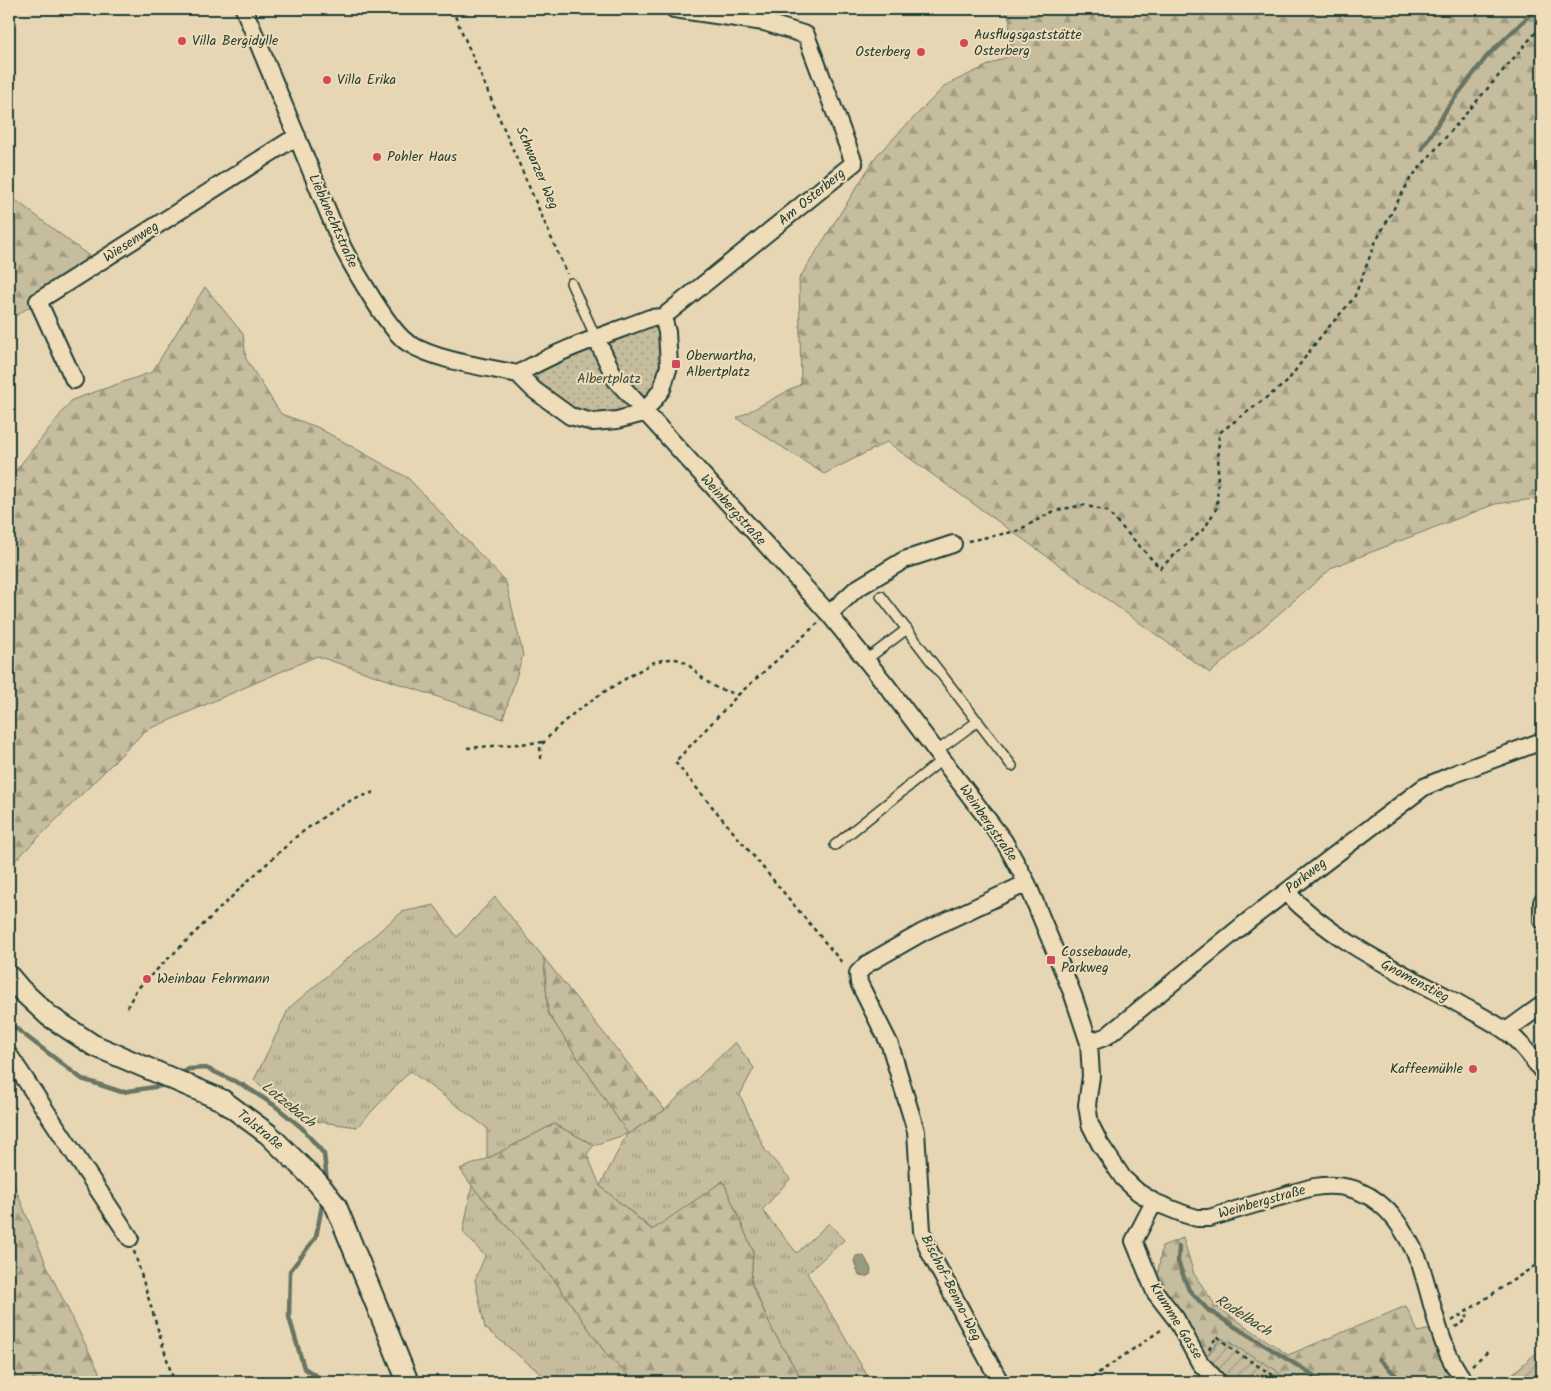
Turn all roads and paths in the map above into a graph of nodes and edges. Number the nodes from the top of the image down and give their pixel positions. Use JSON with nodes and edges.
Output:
{"nodes":[{"id":1,"x":244,"y":9,"type":"edge"},
{"id":2,"x":452,"y":9,"type":"edge"},
{"id":3,"x":674,"y":9,"type":"edge"},
{"id":4,"x":1542,"y":25,"type":"edge"},
{"id":5,"x":297,"y":136,"type":"junction"},
{"id":6,"x":571,"y":283,"type":"joint"},
{"id":7,"x":663,"y":317,"type":"junction"},
{"id":8,"x":596,"y":338,"type":"junction"},
{"id":9,"x":518,"y":374,"type":"junction"},
{"id":10,"x":74,"y":380,"type":"dead end"},
{"id":11,"x":644,"y":413,"type":"junction"},
{"id":12,"x":953,"y":544,"type":"joint"},
{"id":13,"x":881,"y":596,"type":"dead end"},
{"id":14,"x":829,"y":614,"type":"junction"},
{"id":15,"x":907,"y":629,"type":"junction"},
{"id":16,"x":866,"y":660,"type":"junction"},
{"id":17,"x":738,"y":695,"type":"junction"},
{"id":18,"x":978,"y":721,"type":"junction"},
{"id":19,"x":1542,"y":741,"type":"edge"},
{"id":20,"x":544,"y":742,"type":"junction"},
{"id":21,"x":467,"y":748,"type":"dead end"},
{"id":22,"x":940,"y":755,"type":"junction"},
{"id":23,"x":541,"y":758,"type":"dead end"},
{"id":24,"x":1012,"y":766,"type":"dead end"},
{"id":25,"x":374,"y":792,"type":"dead end"},
{"id":26,"x":836,"y":846,"type":"dead end"},
{"id":27,"x":1027,"y":882,"type":"junction"},
{"id":28,"x":1286,"y":892,"type":"junction"},
{"id":29,"x":1542,"y":902,"type":"edge"},
{"id":30,"x":1542,"y":920,"type":"edge"},
{"id":31,"x":847,"y":969,"type":"dead end"},
{"id":32,"x":9,"y":976,"type":"edge"},
{"id":33,"x":1542,"y":1005,"type":"edge"},
{"id":34,"x":127,"y":1008,"type":"dead end"},
{"id":35,"x":1506,"y":1031,"type":"junction"},
{"id":36,"x":1089,"y":1043,"type":"junction"},
{"id":37,"x":9,"y":1055,"type":"edge"},
{"id":38,"x":1542,"y":1071,"type":"edge"},
{"id":39,"x":1154,"y":1202,"type":"junction"},
{"id":40,"x":130,"y":1238,"type":"joint"},
{"id":41,"x":1542,"y":1261,"type":"edge"},
{"id":42,"x":1472,"y":1314,"type":"dead end"},
{"id":43,"x":1176,"y":1319,"type":"junction"},
{"id":44,"x":1448,"y":1322,"type":"dead end"},
{"id":45,"x":1450,"y":1330,"type":"dead end"},
{"id":46,"x":1217,"y":1336,"type":"dead end"},
{"id":47,"x":1490,"y":1350,"type":"dead end"},
{"id":48,"x":1467,"y":1375,"type":"edge"},
{"id":49,"x":174,"y":1382,"type":"edge"},
{"id":50,"x":408,"y":1382,"type":"edge"},
{"id":51,"x":1000,"y":1382,"type":"edge"},
{"id":52,"x":1085,"y":1382,"type":"edge"},
{"id":53,"x":1218,"y":1382,"type":"edge"},
{"id":54,"x":1284,"y":1382,"type":"edge"}],
"edges":[{"from":1,"to":5,"type":"street","name":"Liebknechtstraße"},
{"from":2,"to":6,"type":"path","name":"Schwarzer Weg"},
{"from":3,"to":7,"type":"street","name":"Am Osterberg"},
{"from":4,"to":12,"type":"path"},
{"from":5,"to":9,"type":"street","name":"Liebknechtstraße"},
{"from":5,"to":10,"type":"street","name":"Wiesenweg"},
{"from":6,"to":8,"type":"lane"},
{"from":7,"to":8,"type":"street"},
{"from":7,"to":11,"type":"street"},
{"from":8,"to":9,"type":"street"},
{"from":8,"to":11,"type":"street"},
{"from":9,"to":11,"type":"street"},
{"from":11,"to":14,"type":"street","name":"Weinbergstraße"},
{"from":12,"to":14,"type":"street"},
{"from":13,"to":15,"type":"lane"},
{"from":14,"to":16,"type":"street","name":"Weinbergstraße"},
{"from":14,"to":17,"type":"path"},
{"from":15,"to":16,"type":"lane"},
{"from":15,"to":18,"type":"lane"},
{"from":16,"to":22,"type":"street","name":"Weinbergstraße"},
{"from":17,"to":20,"type":"path"},
{"from":17,"to":31,"type":"path"},
{"from":18,"to":22,"type":"lane"},
{"from":18,"to":24,"type":"lane"},
{"from":19,"to":28,"type":"street","name":"Parkweg"},
{"from":20,"to":21,"type":"path"},
{"from":20,"to":23,"type":"path"},
{"from":22,"to":26,"type":"lane"},
{"from":22,"to":27,"type":"street","name":"Weinbergstraße"},
{"from":25,"to":34,"type":"path"},
{"from":27,"to":36,"type":"street","name":"Weinbergstraße"},
{"from":27,"to":51,"type":"street","name":"Bischof-Benno-Weg"},
{"from":28,"to":35,"type":"street","name":"Gnomenstieg"},
{"from":28,"to":36,"type":"street","name":"Parkweg"},
{"from":29,"to":30,"type":"street"},
{"from":32,"to":50,"type":"street","name":"Talstraße"},
{"from":33,"to":35,"type":"street"},
{"from":35,"to":38,"type":"street","name":"Gnomenstieg"},
{"from":36,"to":39,"type":"street","name":"Weinbergstraße"},
{"from":37,"to":40,"type":"street"},
{"from":39,"to":43,"type":"street","name":"Krumme Gasse"},
{"from":39,"to":48,"type":"street","name":"Weinbergstraße"},
{"from":40,"to":49,"type":"path"},
{"from":41,"to":44,"type":"path"},
{"from":42,"to":45,"type":"path"},
{"from":43,"to":52,"type":"path"},
{"from":43,"to":53,"type":"street","name":"Krumme Gasse"},
{"from":46,"to":54,"type":"path"},
{"from":47,"to":48,"type":"path"}]}
